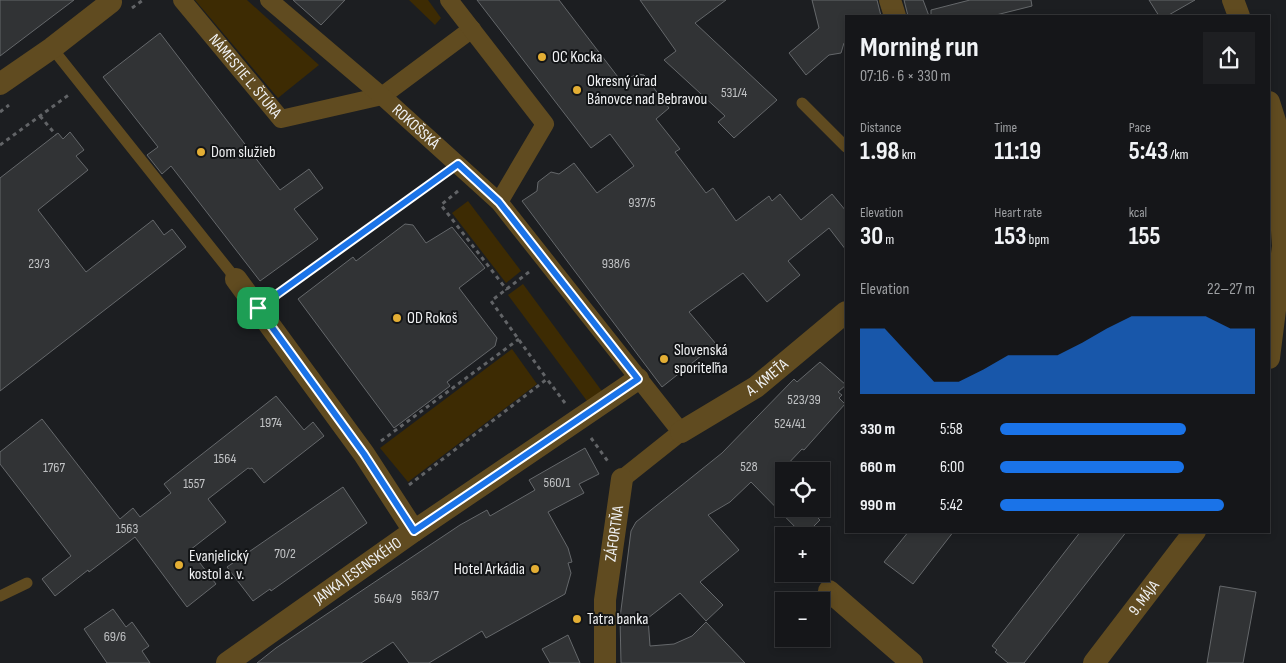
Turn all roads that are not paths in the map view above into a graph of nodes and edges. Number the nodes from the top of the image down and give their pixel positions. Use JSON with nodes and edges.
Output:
{"nodes":[{"id":1,"x":182,"y":0,"type":"edge"},
{"id":2,"x":269,"y":0,"type":"edge"},
{"id":3,"x":449,"y":0,"type":"edge"},
{"id":4,"x":890,"y":0,"type":"edge"},
{"id":5,"x":1233,"y":0,"type":"edge"},
{"id":6,"x":112,"y":1,"type":"edge"},
{"id":7,"x":895,"y":15,"type":"edge"},
{"id":8,"x":1238,"y":15,"type":"edge"},
{"id":9,"x":472,"y":29,"type":"junction"},
{"id":10,"x":52,"y":48,"type":"junction"},
{"id":11,"x":1,"y":82,"type":"edge"},
{"id":12,"x":382,"y":96,"type":"junction"},
{"id":13,"x":802,"y":103,"type":"dead end"},
{"id":14,"x":1270,"y":105,"type":"edge"},
{"id":15,"x":845,"y":146,"type":"edge"},
{"id":16,"x":499,"y":202,"type":"junction"},
{"id":17,"x":236,"y":279,"type":"joint"},
{"id":18,"x":845,"y":313,"type":"edge"},
{"id":19,"x":1270,"y":351,"type":"edge"},
{"id":20,"x":638,"y":379,"type":"junction"},
{"id":21,"x":681,"y":432,"type":"junction"},
{"id":22,"x":622,"y":479,"type":"joint"},
{"id":23,"x":414,"y":531,"type":"junction"},
{"id":24,"x":1193,"y":533,"type":"edge"},
{"id":25,"x":27,"y":583,"type":"dead end"},
{"id":26,"x":829,"y":591,"type":"dead end"},
{"id":27,"x":0,"y":596,"type":"edge"},
{"id":28,"x":227,"y":663,"type":"edge"},
{"id":29,"x":605,"y":663,"type":"edge"},
{"id":30,"x":912,"y":663,"type":"edge"},
{"id":31,"x":1094,"y":663,"type":"edge"}],
"edges":[{"from":1,"to":12,"type":"street","name":"NÁMESTIE Ľ. ŠTÚRA"},
{"from":2,"to":12,"type":"street"},
{"from":3,"to":9,"type":"street"},
{"from":4,"to":7,"type":"street"},
{"from":5,"to":8,"type":"street"},
{"from":6,"to":10,"type":"street"},
{"from":9,"to":12,"type":"street"},
{"from":9,"to":16,"type":"street"},
{"from":10,"to":11,"type":"street"},
{"from":10,"to":17,"type":"lane"},
{"from":12,"to":16,"type":"street","name":"ROKOŠSKÁ"},
{"from":13,"to":15,"type":"lane"},
{"from":14,"to":19,"type":"street"},
{"from":16,"to":20,"type":"street","name":"ROKOŠSKÁ"},
{"from":17,"to":23,"type":"street"},
{"from":18,"to":21,"type":"street","name":"A. KMEŤA"},
{"from":20,"to":21,"type":"street","name":"ROKOŠSKÁ"},
{"from":20,"to":23,"type":"street","name":"JANKA JESENSKÉHO"},
{"from":21,"to":22,"type":"street"},
{"from":22,"to":29,"type":"street","name":"ZÁFORTŇA"},
{"from":23,"to":28,"type":"street","name":"JANKA JESENSKÉHO"},
{"from":24,"to":31,"type":"street","name":"9. MÁJA"},
{"from":25,"to":27,"type":"lane"},
{"from":26,"to":30,"type":"street"}]}
